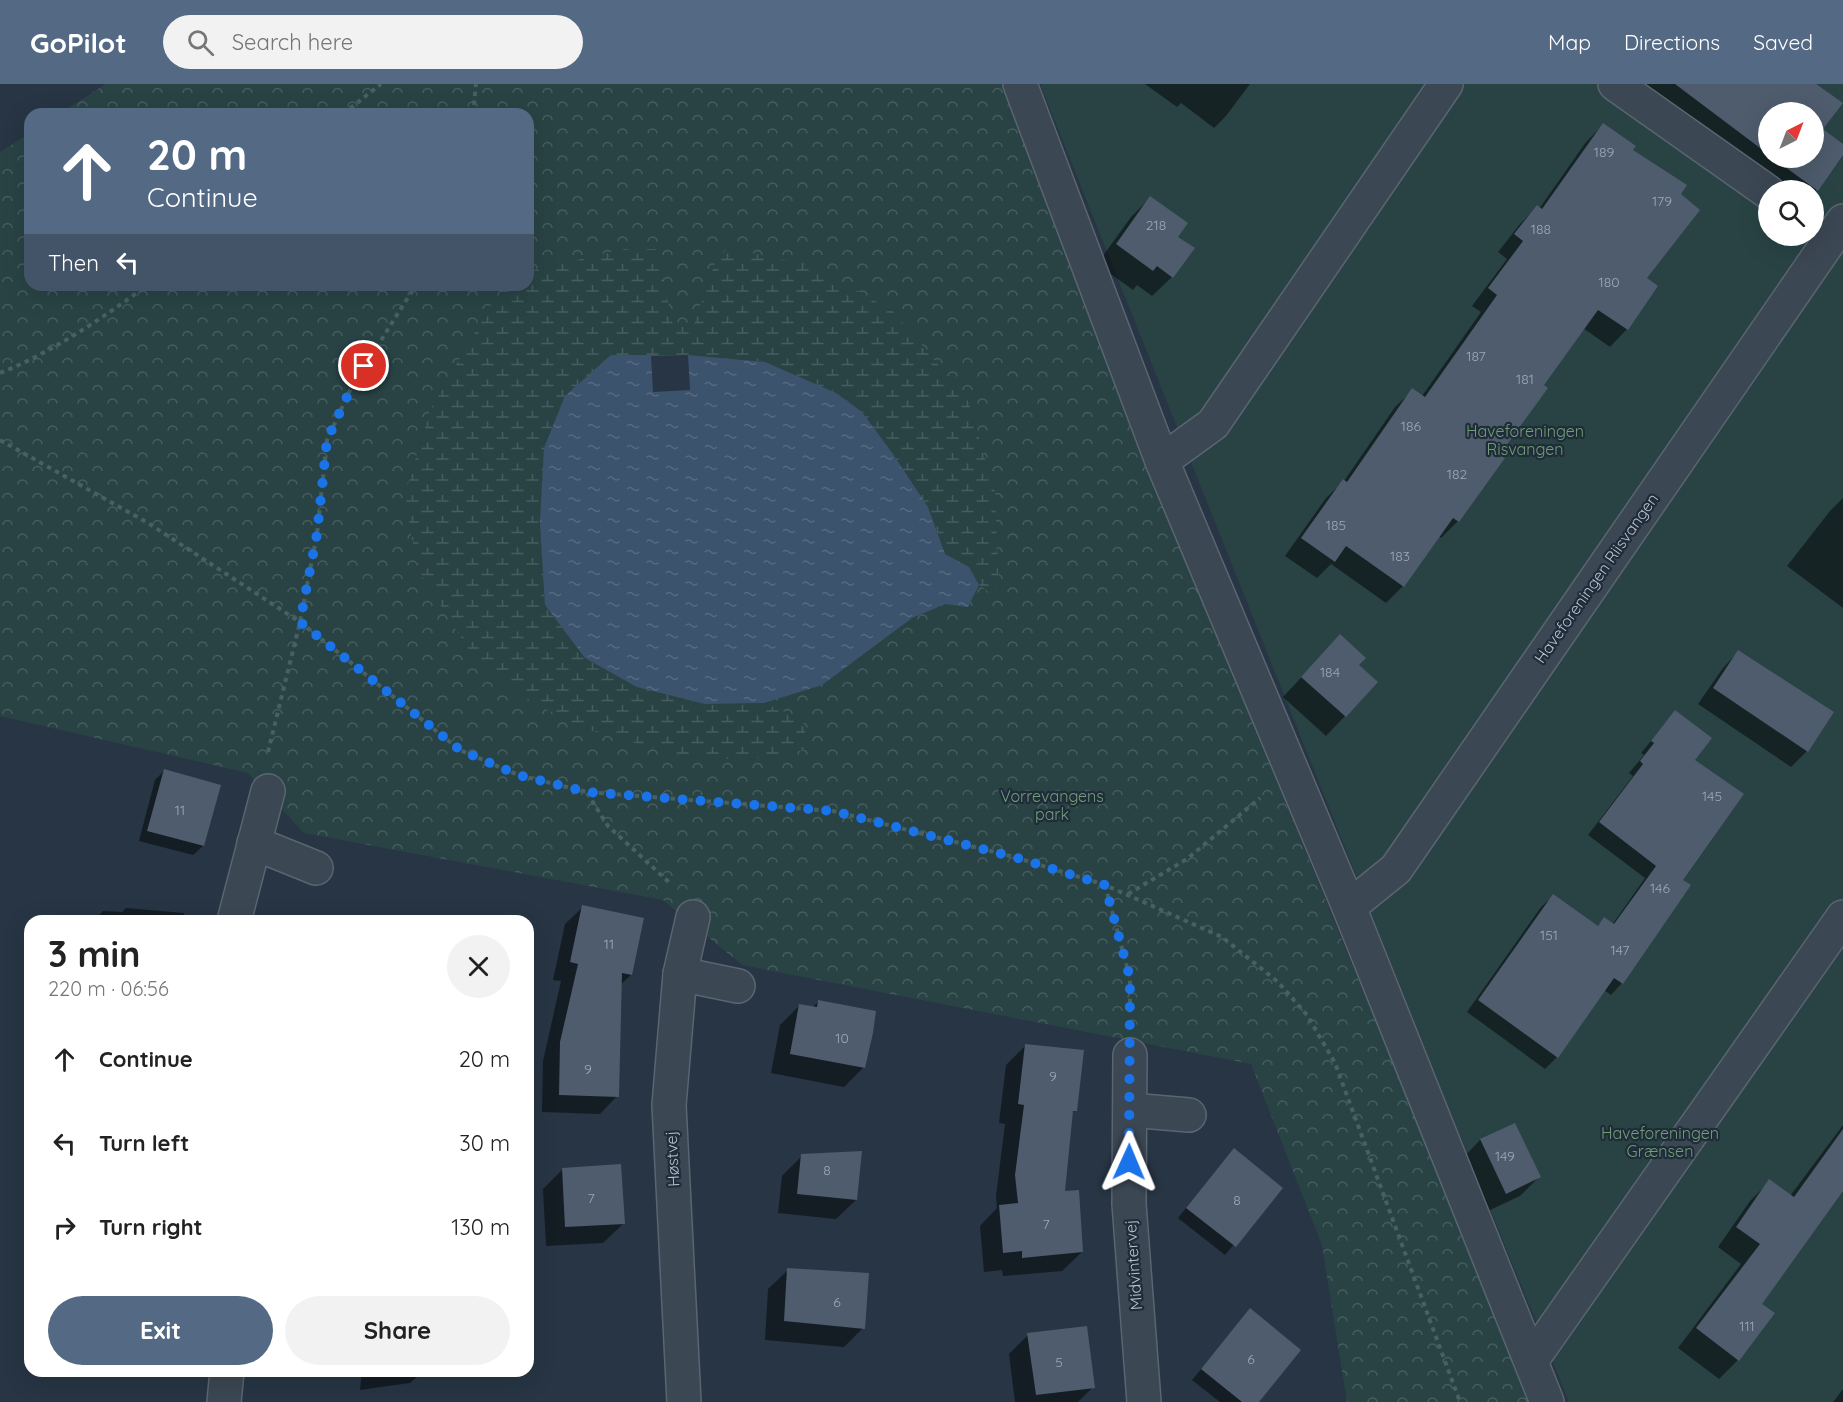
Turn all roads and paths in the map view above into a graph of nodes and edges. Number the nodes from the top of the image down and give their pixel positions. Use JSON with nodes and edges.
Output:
{"nodes":[{"id":1,"x":381,"y":84,"type":"edge"},
{"id":2,"x":476,"y":84,"type":"edge"},
{"id":3,"x":1020,"y":84,"type":"edge"},
{"id":4,"x":1446,"y":84,"type":"edge"},
{"id":5,"x":1615,"y":84,"type":"edge"},
{"id":6,"x":351,"y":108,"type":"edge"},
{"id":7,"x":474,"y":108,"type":"edge"},
{"id":8,"x":1758,"y":185,"type":"edge"},
{"id":9,"x":1833,"y":232,"type":"edge"},
{"id":10,"x":140,"y":291,"type":"edge"},
{"id":11,"x":412,"y":291,"type":"edge"},
{"id":12,"x":0,"y":373,"type":"edge"},
{"id":13,"x":0,"y":440,"type":"edge"},
{"id":14,"x":1162,"y":461,"type":"junction"},
{"id":15,"x":300,"y":622,"type":"junction"},
{"id":16,"x":1292,"y":772,"type":"junction"},
{"id":17,"x":268,"y":791,"type":"joint"},
{"id":18,"x":587,"y":792,"type":"junction"},
{"id":19,"x":254,"y":843,"type":"junction"},
{"id":20,"x":316,"y":868,"type":"dead end"},
{"id":21,"x":1105,"y":885,"type":"junction"},
{"id":22,"x":1127,"y":894,"type":"junction"},
{"id":23,"x":1349,"y":907,"type":"junction"},
{"id":24,"x":236,"y":915,"type":"edge"},
{"id":25,"x":693,"y":917,"type":"joint"},
{"id":26,"x":1843,"y":917,"type":"edge"},
{"id":27,"x":681,"y":974,"type":"junction"},
{"id":28,"x":738,"y":986,"type":"dead end"},
{"id":29,"x":1130,"y":1055,"type":"joint"},
{"id":30,"x":1130,"y":1110,"type":"junction"},
{"id":31,"x":1189,"y":1114,"type":"dead end"},
{"id":32,"x":1530,"y":1361,"type":"junction"},
{"id":33,"x":226,"y":1377,"type":"edge"},
{"id":34,"x":224,"y":1402,"type":"edge"},
{"id":35,"x":684,"y":1402,"type":"edge"},
{"id":36,"x":1144,"y":1402,"type":"edge"},
{"id":37,"x":1460,"y":1402,"type":"edge"},
{"id":38,"x":1547,"y":1402,"type":"edge"}],
"edges":[{"from":1,"to":6,"type":"path"},
{"from":2,"to":7,"type":"path"},
{"from":3,"to":14,"type":"street"},
{"from":4,"to":14,"type":"street"},
{"from":5,"to":8,"type":"street"},
{"from":9,"to":23,"type":"street","name":"Haveforeningen Riisvangen"},
{"from":10,"to":12,"type":"path"},
{"from":11,"to":15,"type":"path"},
{"from":13,"to":15,"type":"path"},
{"from":14,"to":16,"type":"street"},
{"from":15,"to":17,"type":"path"},
{"from":15,"to":18,"type":"path"},
{"from":16,"to":22,"type":"path"},
{"from":16,"to":23,"type":"street"},
{"from":17,"to":19,"type":"street"},
{"from":18,"to":21,"type":"path"},
{"from":18,"to":25,"type":"path"},
{"from":19,"to":20,"type":"street"},
{"from":19,"to":24,"type":"street"},
{"from":21,"to":22,"type":"path"},
{"from":21,"to":29,"type":"path"},
{"from":22,"to":37,"type":"path"},
{"from":23,"to":32,"type":"street"},
{"from":25,"to":27,"type":"street","name":"Høstvej"},
{"from":26,"to":32,"type":"street"},
{"from":27,"to":28,"type":"street"},
{"from":27,"to":35,"type":"street","name":"Høstvej"},
{"from":29,"to":30,"type":"street","name":"Midvintervej"},
{"from":30,"to":31,"type":"street"},
{"from":30,"to":36,"type":"street","name":"Midvintervej"},
{"from":32,"to":38,"type":"street"},
{"from":33,"to":34,"type":"street"}]}
